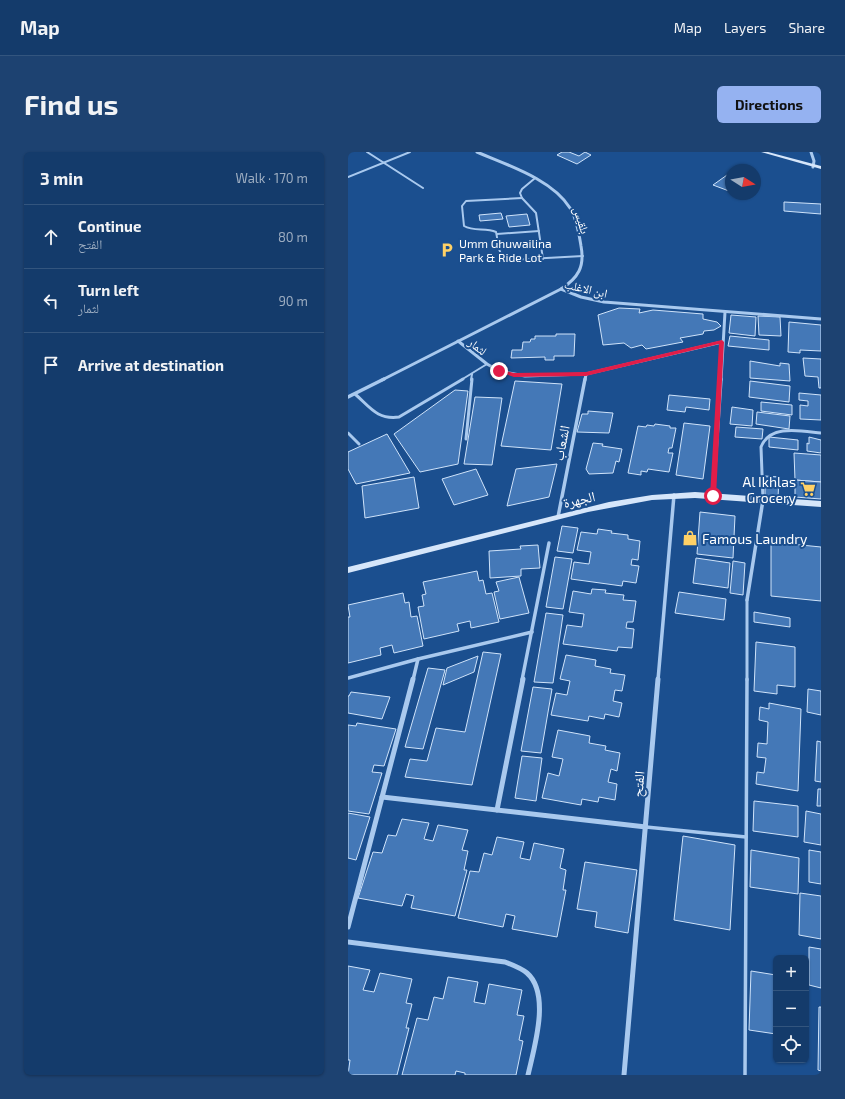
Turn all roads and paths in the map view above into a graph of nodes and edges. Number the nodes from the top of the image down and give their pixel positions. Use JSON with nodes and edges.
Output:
{"nodes":[{"id":1,"x":367,"y":152,"type":"edge"},
{"id":2,"x":410,"y":152,"type":"edge"},
{"id":3,"x":477,"y":152,"type":"edge"},
{"id":4,"x":763,"y":152,"type":"edge"},
{"id":5,"x":811,"y":152,"type":"edge"},
{"id":6,"x":384,"y":162,"type":"junction"},
{"id":7,"x":813,"y":167,"type":"junction"},
{"id":8,"x":821,"y":168,"type":"edge"},
{"id":9,"x":348,"y":177,"type":"edge"},
{"id":10,"x":534,"y":179,"type":"junction"},
{"id":11,"x":423,"y":188,"type":"dead end"},
{"id":12,"x":522,"y":198,"type":"junction"},
{"id":13,"x":539,"y":231,"type":"junction"},
{"id":14,"x":497,"y":234,"type":"junction"},
{"id":15,"x":583,"y":256,"type":"junction"},
{"id":16,"x":543,"y":259,"type":"junction"},
{"id":17,"x":561,"y":289,"type":"junction"},
{"id":18,"x":725,"y":312,"type":"junction"},
{"id":19,"x":821,"y":320,"type":"edge"},
{"id":20,"x":458,"y":341,"type":"junction"},
{"id":21,"x":722,"y":342,"type":"junction"},
{"id":22,"x":487,"y":364,"type":"junction"},
{"id":23,"x":472,"y":374,"type":"junction"},
{"id":24,"x":586,"y":374,"type":"junction"},
{"id":25,"x":355,"y":394,"type":"junction"},
{"id":26,"x":348,"y":397,"type":"edge"},
{"id":27,"x":348,"y":433,"type":"edge"},
{"id":28,"x":821,"y":433,"type":"edge"},
{"id":29,"x":466,"y":439,"type":"dead end"},
{"id":30,"x":359,"y":444,"type":"dead end"},
{"id":31,"x":674,"y":495,"type":"junction"},
{"id":32,"x":713,"y":496,"type":"junction"},
{"id":33,"x":763,"y":500,"type":"junction"},
{"id":34,"x":821,"y":504,"type":"edge"},
{"id":35,"x":558,"y":517,"type":"junction"},
{"id":36,"x":549,"y":543,"type":"dead end"},
{"id":37,"x":348,"y":570,"type":"edge"},
{"id":38,"x":748,"y":600,"type":"joint"},
{"id":39,"x":532,"y":632,"type":"junction"},
{"id":40,"x":418,"y":659,"type":"junction"},
{"id":41,"x":348,"y":678,"type":"edge"},
{"id":42,"x":382,"y":797,"type":"junction"},
{"id":43,"x":497,"y":810,"type":"junction"},
{"id":44,"x":646,"y":827,"type":"junction"},
{"id":45,"x":746,"y":837,"type":"junction"},
{"id":46,"x":348,"y":928,"type":"edge"},
{"id":47,"x":348,"y":942,"type":"edge"},
{"id":48,"x":528,"y":1075,"type":"edge"},
{"id":49,"x":624,"y":1075,"type":"edge"},
{"id":50,"x":745,"y":1075,"type":"edge"}],
"edges":[{"from":1,"to":6,"type":"lane"},
{"from":2,"to":6,"type":"lane"},
{"from":3,"to":10,"type":"street","name":"بلقيس"},
{"from":4,"to":7,"type":"street"},
{"from":5,"to":7,"type":"street"},
{"from":6,"to":9,"type":"lane"},
{"from":6,"to":11,"type":"lane"},
{"from":7,"to":8,"type":"street"},
{"from":10,"to":12,"type":"lane"},
{"from":10,"to":15,"type":"street","name":"بلقيس"},
{"from":12,"to":13,"type":"lane"},
{"from":12,"to":14,"type":"lane"},
{"from":13,"to":14,"type":"lane"},
{"from":13,"to":16,"type":"lane"},
{"from":14,"to":16,"type":"lane"},
{"from":15,"to":16,"type":"lane"},
{"from":15,"to":17,"type":"street","name":"بلقيس"},
{"from":17,"to":18,"type":"street","name":"ابن الاغلب"},
{"from":17,"to":20,"type":"street","name":"ابن الاغلب"},
{"from":18,"to":19,"type":"street","name":"ابن الاغلب"},
{"from":18,"to":21,"type":"street"},
{"from":20,"to":22,"type":"street","name":"لثمار"},
{"from":20,"to":25,"type":"street","name":"ابن الاغلب"},
{"from":21,"to":24,"type":"street","name":"لثمار"},
{"from":21,"to":32,"type":"street"},
{"from":22,"to":23,"type":"lane"},
{"from":22,"to":24,"type":"street","name":"لثمار"},
{"from":23,"to":25,"type":"lane"},
{"from":23,"to":29,"type":"lane"},
{"from":24,"to":35,"type":"street","name":"الشعاب"},
{"from":25,"to":26,"type":"street","name":"ابن الاغلب"},
{"from":27,"to":30,"type":"lane"},
{"from":28,"to":33,"type":"lane"},
{"from":31,"to":32,"type":"street","name":"الجهرة"},
{"from":31,"to":35,"type":"street","name":"الجهرة"},
{"from":31,"to":44,"type":"street","name":"الفتح"},
{"from":32,"to":33,"type":"street","name":"الجهرة"},
{"from":33,"to":34,"type":"street","name":"الجهرة"},
{"from":33,"to":38,"type":"street"},
{"from":35,"to":37,"type":"street","name":"الجهرة"},
{"from":36,"to":39,"type":"street"},
{"from":38,"to":45,"type":"lane"},
{"from":39,"to":40,"type":"street"},
{"from":39,"to":43,"type":"street"},
{"from":40,"to":41,"type":"street"},
{"from":40,"to":42,"type":"street"},
{"from":42,"to":43,"type":"street"},
{"from":42,"to":46,"type":"street"},
{"from":43,"to":44,"type":"street"},
{"from":44,"to":45,"type":"lane"},
{"from":44,"to":49,"type":"street","name":"الفتح"},
{"from":45,"to":50,"type":"lane"},
{"from":47,"to":48,"type":"street"}]}
